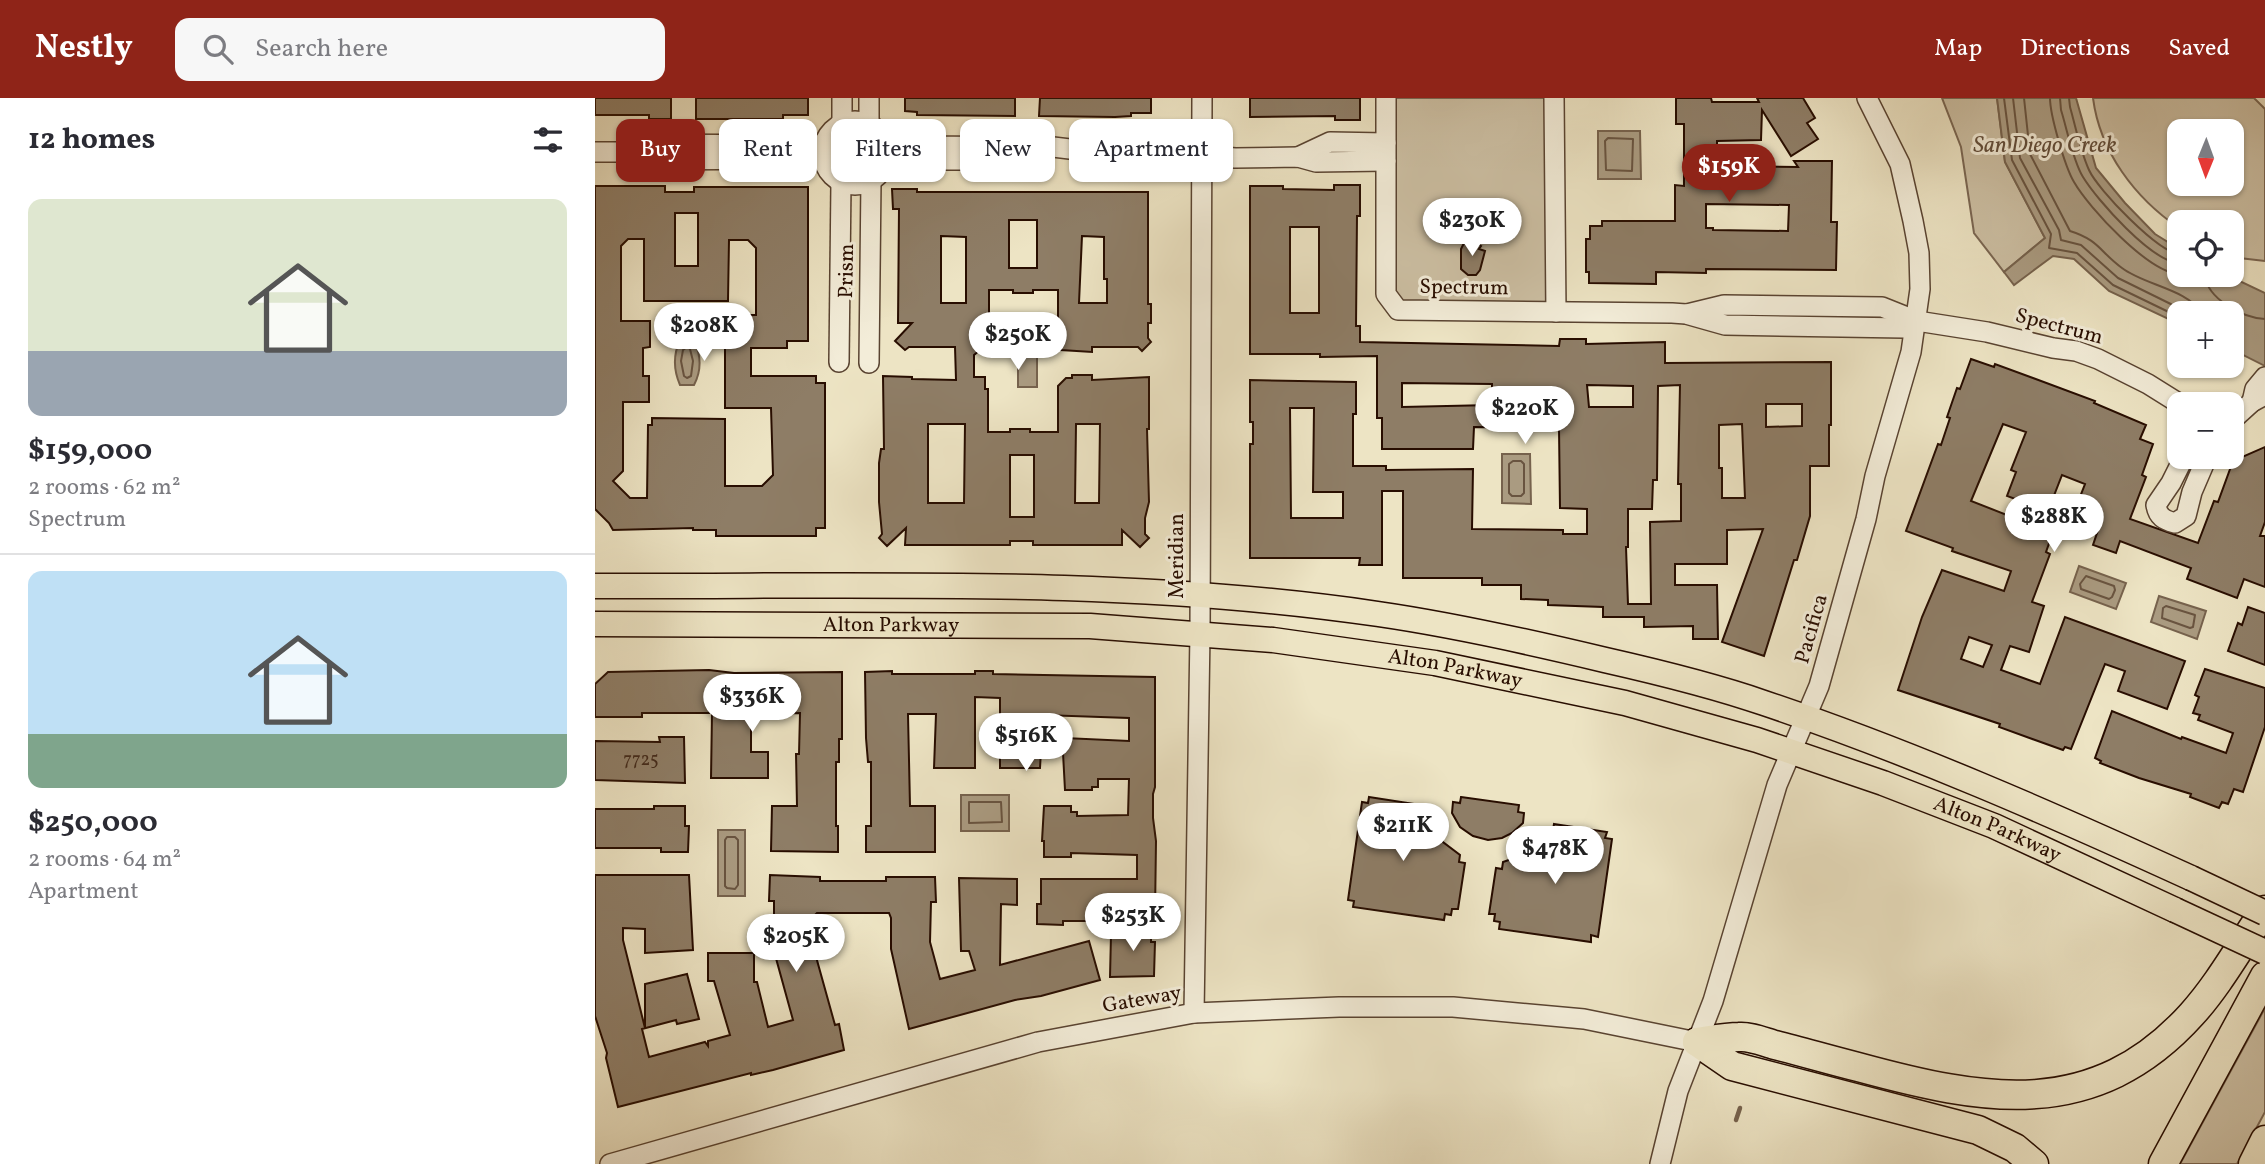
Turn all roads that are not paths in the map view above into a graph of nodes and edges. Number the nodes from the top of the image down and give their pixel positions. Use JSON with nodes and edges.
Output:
{"nodes":[{"id":1,"x":842,"y":98,"type":"edge"},
{"id":2,"x":869,"y":98,"type":"edge"},
{"id":3,"x":1202,"y":98,"type":"edge"},
{"id":4,"x":1386,"y":98,"type":"edge"},
{"id":5,"x":1554,"y":98,"type":"edge"},
{"id":6,"x":1867,"y":98,"type":"edge"},
{"id":7,"x":842,"y":119,"type":"edge"},
{"id":8,"x":873,"y":119,"type":"edge"},
{"id":9,"x":1202,"y":119,"type":"edge"},
{"id":10,"x":831,"y":133,"type":"edge"},
{"id":11,"x":946,"y":146,"type":"edge"},
{"id":12,"x":1069,"y":149,"type":"edge"},
{"id":13,"x":595,"y":152,"type":"edge"},
{"id":14,"x":824,"y":152,"type":"junction"},
{"id":15,"x":1386,"y":152,"type":"junction"},
{"id":16,"x":1069,"y":157,"type":"edge"},
{"id":17,"x":1233,"y":158,"type":"edge"},
{"id":18,"x":946,"y":160,"type":"edge"},
{"id":19,"x":831,"y":173,"type":"edge"},
{"id":20,"x":841,"y":182,"type":"joint"},
{"id":21,"x":863,"y":182,"type":"edge"},
{"id":22,"x":876,"y":182,"type":"edge"},
{"id":23,"x":1202,"y":182,"type":"edge"},
{"id":24,"x":1556,"y":312,"type":"junction"},
{"id":25,"x":1917,"y":321,"type":"junction"},
{"id":26,"x":839,"y":362,"type":"dead end"},
{"id":27,"x":869,"y":362,"type":"dead end"},
{"id":28,"x":2259,"y":391,"type":"edge"},
{"id":29,"x":2167,"y":396,"type":"edge"},
{"id":30,"x":2244,"y":407,"type":"edge"},
{"id":31,"x":2178,"y":469,"type":"edge"},
{"id":32,"x":2202,"y":469,"type":"edge"},
{"id":33,"x":595,"y":586,"type":"edge"},
{"id":34,"x":1200,"y":595,"type":"junction"},
{"id":35,"x":595,"y":624,"type":"edge"},
{"id":36,"x":1200,"y":633,"type":"junction"},
{"id":37,"x":1807,"y":718,"type":"junction"},
{"id":38,"x":1791,"y":753,"type":"junction"},
{"id":39,"x":2265,"y":911,"type":"edge"},
{"id":40,"x":2265,"y":952,"type":"edge"},
{"id":41,"x":2265,"y":976,"type":"edge"},
{"id":42,"x":1194,"y":1013,"type":"junction"},
{"id":43,"x":1697,"y":1042,"type":"junction"},
{"id":44,"x":2265,"y":1140,"type":"edge"},
{"id":45,"x":610,"y":1164,"type":"edge"},
{"id":46,"x":1660,"y":1164,"type":"edge"},
{"id":47,"x":2034,"y":1164,"type":"edge"},
{"id":48,"x":2164,"y":1164,"type":"edge"},
{"id":49,"x":2253,"y":1164,"type":"edge"}],
"edges":[{"from":1,"to":7,"type":"street"},
{"from":2,"to":8,"type":"street"},
{"from":3,"to":9,"type":"street","name":"Meridian"},
{"from":4,"to":15,"type":"street","name":"Spectrum"},
{"from":5,"to":24,"type":"street"},
{"from":6,"to":25,"type":"street","name":"Pacifica"},
{"from":10,"to":14,"type":"street"},
{"from":11,"to":12,"type":"street"},
{"from":13,"to":14,"type":"street"},
{"from":14,"to":19,"type":"street"},
{"from":15,"to":17,"type":"street"},
{"from":15,"to":24,"type":"street","name":"Spectrum"},
{"from":16,"to":18,"type":"street"},
{"from":20,"to":21,"type":"street"},
{"from":20,"to":26,"type":"street","name":"Prism"},
{"from":22,"to":27,"type":"street","name":"Prism"},
{"from":23,"to":34,"type":"street","name":"Meridian"},
{"from":24,"to":25,"type":"street","name":"Spectrum"},
{"from":25,"to":29,"type":"street","name":"Spectrum"},
{"from":25,"to":37,"type":"street","name":"Pacifica"},
{"from":28,"to":30,"type":"street"},
{"from":31,"to":32,"type":"street"},
{"from":33,"to":34,"type":"main road","name":"Alton Parkway"},
{"from":34,"to":36,"type":"street","name":"Meridian"},
{"from":34,"to":37,"type":"main road","name":"Alton Parkway"},
{"from":35,"to":36,"type":"main road","name":"Alton Parkway"},
{"from":36,"to":38,"type":"main road","name":"Alton Parkway"},
{"from":36,"to":42,"type":"street","name":"Meridian"},
{"from":37,"to":38,"type":"street","name":"Pacifica"},
{"from":37,"to":39,"type":"main road","name":"Alton Parkway","bridge":true},
{"from":38,"to":40,"type":"main road","name":"Alton Parkway","bridge":true},
{"from":38,"to":43,"type":"street","name":"Pacifica"},
{"from":39,"to":43,"type":"highway"},
{"from":41,"to":48,"type":"highway"},
{"from":42,"to":43,"type":"street","name":"Gateway"},
{"from":42,"to":45,"type":"street","name":"Gateway"},
{"from":43,"to":46,"type":"street","name":"Pacifica"},
{"from":43,"to":47,"type":"highway"},
{"from":44,"to":49,"type":"highway"}]}
